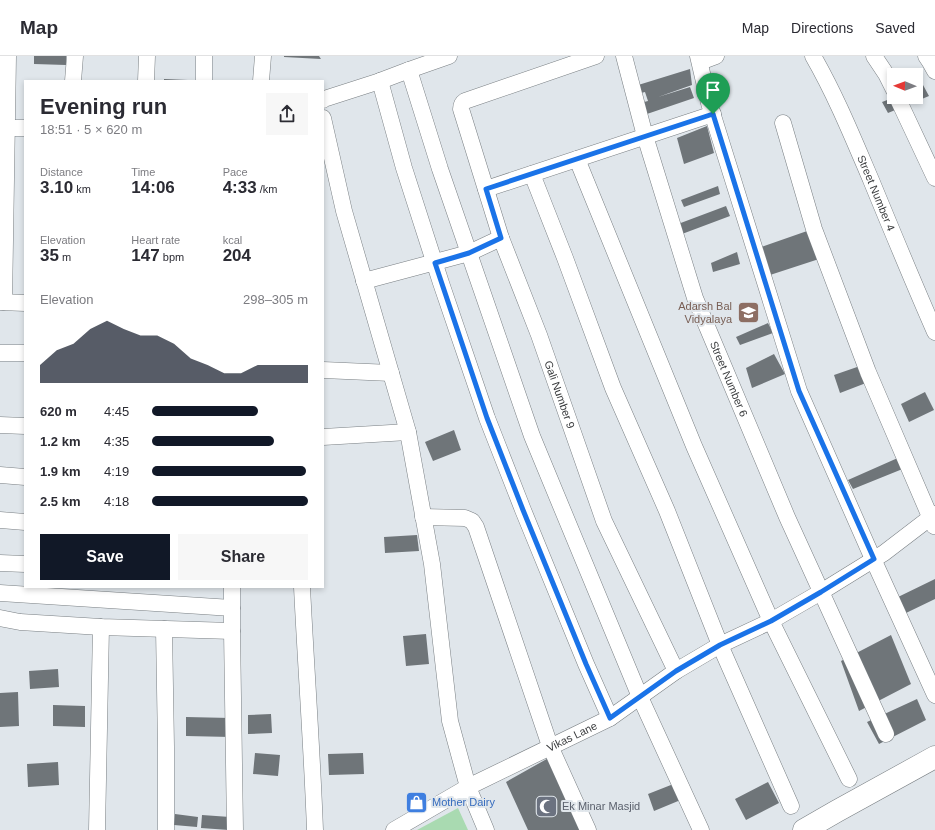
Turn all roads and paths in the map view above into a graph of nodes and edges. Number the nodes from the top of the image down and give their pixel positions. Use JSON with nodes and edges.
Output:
{"nodes":[{"id":1,"x":8,"y":56,"type":"edge"},
{"id":2,"x":75,"y":56,"type":"edge"},
{"id":3,"x":147,"y":56,"type":"edge"},
{"id":4,"x":204,"y":56,"type":"edge"},
{"id":5,"x":263,"y":56,"type":"edge"},
{"id":6,"x":449,"y":56,"type":"edge"},
{"id":7,"x":596,"y":56,"type":"edge"},
{"id":8,"x":624,"y":56,"type":"edge"},
{"id":9,"x":716,"y":56,"type":"edge"},
{"id":10,"x":813,"y":56,"type":"edge"},
{"id":11,"x":874,"y":56,"type":"edge"},
{"id":12,"x":926,"y":56,"type":"edge"},
{"id":13,"x":699,"y":59,"type":"edge"},
{"id":14,"x":409,"y":70,"type":"junction"},
{"id":15,"x":935,"y":71,"type":"edge"},
{"id":16,"x":887,"y":76,"type":"edge"},
{"id":17,"x":73,"y":80,"type":"edge"},
{"id":18,"x":146,"y":80,"type":"edge"},
{"id":19,"x":204,"y":80,"type":"edge"},
{"id":20,"x":261,"y":80,"type":"edge"},
{"id":21,"x":380,"y":81,"type":"junction"},
{"id":22,"x":324,"y":99,"type":"edge"},
{"id":23,"x":900,"y":104,"type":"edge"},
{"id":24,"x":713,"y":114,"type":"junction"},
{"id":25,"x":783,"y":123,"type":"dead end"},
{"id":26,"x":324,"y":125,"type":"edge"},
{"id":27,"x":3,"y":128,"type":"edge"},
{"id":28,"x":24,"y":128,"type":"edge"},
{"id":29,"x":645,"y":136,"type":"junction"},
{"id":30,"x":326,"y":140,"type":"edge"},
{"id":31,"x":577,"y":159,"type":"junction"},
{"id":32,"x":532,"y":174,"type":"junction"},
{"id":33,"x":935,"y":178,"type":"edge"},
{"id":34,"x":486,"y":189,"type":"junction"},
{"id":35,"x":501,"y":238,"type":"junction"},
{"id":36,"x":469,"y":253,"type":"junction"},
{"id":37,"x":435,"y":263,"type":"junction"},
{"id":38,"x":364,"y":281,"type":"junction"},
{"id":39,"x":2,"y":302,"type":"edge"},
{"id":40,"x":24,"y":303,"type":"edge"},
{"id":41,"x":935,"y":332,"type":"edge"},
{"id":42,"x":0,"y":353,"type":"edge"},
{"id":43,"x":24,"y":353,"type":"edge"},
{"id":44,"x":324,"y":370,"type":"edge"},
{"id":45,"x":391,"y":373,"type":"junction"},
{"id":46,"x":0,"y":425,"type":"edge"},
{"id":47,"x":24,"y":426,"type":"edge"},
{"id":48,"x":408,"y":432,"type":"junction"},
{"id":49,"x":324,"y":437,"type":"edge"},
{"id":50,"x":0,"y":475,"type":"edge"},
{"id":51,"x":24,"y":477,"type":"edge"},
{"id":52,"x":423,"y":517,"type":"junction"},
{"id":53,"x":0,"y":520,"type":"edge"},
{"id":54,"x":933,"y":520,"type":"edge"},
{"id":55,"x":24,"y":522,"type":"edge"},
{"id":56,"x":874,"y":559,"type":"junction"},
{"id":57,"x":0,"y":563,"type":"edge"},
{"id":58,"x":24,"y":564,"type":"edge"},
{"id":59,"x":232,"y":588,"type":"edge"},
{"id":60,"x":302,"y":588,"type":"edge"},
{"id":61,"x":821,"y":592,"type":"junction"},
{"id":62,"x":0,"y":593,"type":"edge"},
{"id":63,"x":232,"y":608,"type":"junction"},
{"id":64,"x":0,"y":618,"type":"edge"},
{"id":65,"x":771,"y":621,"type":"junction"},
{"id":66,"x":101,"y":626,"type":"junction"},
{"id":67,"x":164,"y":629,"type":"junction"},
{"id":68,"x":232,"y":631,"type":"junction"},
{"id":69,"x":720,"y":645,"type":"junction"},
{"id":70,"x":676,"y":671,"type":"junction"},
{"id":71,"x":935,"y":695,"type":"edge"},
{"id":72,"x":640,"y":697,"type":"junction"},
{"id":73,"x":610,"y":718,"type":"junction"},
{"id":74,"x":886,"y":734,"type":"dead end"},
{"id":75,"x":550,"y":746,"type":"junction"},
{"id":76,"x":935,"y":757,"type":"edge"},
{"id":77,"x":849,"y":779,"type":"dead end"},
{"id":78,"x":468,"y":787,"type":"junction"},
{"id":79,"x":792,"y":806,"type":"dead end"},
{"id":80,"x":97,"y":830,"type":"edge"},
{"id":81,"x":166,"y":830,"type":"edge"},
{"id":82,"x":235,"y":830,"type":"edge"},
{"id":83,"x":316,"y":830,"type":"edge"},
{"id":84,"x":394,"y":830,"type":"edge"},
{"id":85,"x":486,"y":830,"type":"edge"},
{"id":86,"x":588,"y":830,"type":"edge"},
{"id":87,"x":701,"y":830,"type":"edge"},
{"id":88,"x":804,"y":830,"type":"edge"}],
"edges":[{"from":1,"to":27,"type":"street"},
{"from":2,"to":17,"type":"street"},
{"from":3,"to":18,"type":"street"},
{"from":4,"to":19,"type":"street"},
{"from":5,"to":20,"type":"street"},
{"from":6,"to":14,"type":"street"},
{"from":7,"to":34,"type":"street","name":"Gali Number 9"},
{"from":8,"to":29,"type":"street","name":"Street Number 6"},
{"from":9,"to":13,"type":"street"},
{"from":10,"to":41,"type":"street","name":"Street Number 4"},
{"from":11,"to":16,"type":"street"},
{"from":12,"to":15,"type":"street"},
{"from":13,"to":24,"type":"street"},
{"from":14,"to":21,"type":"street"},
{"from":14,"to":36,"type":"street"},
{"from":21,"to":22,"type":"street"},
{"from":21,"to":37,"type":"street"},
{"from":23,"to":33,"type":"street"},
{"from":24,"to":29,"type":"street"},
{"from":24,"to":56,"type":"street"},
{"from":25,"to":54,"type":"street"},
{"from":26,"to":30,"type":"street"},
{"from":27,"to":28,"type":"street"},
{"from":27,"to":39,"type":"street"},
{"from":29,"to":31,"type":"street"},
{"from":29,"to":61,"type":"street","name":"Street Number 6"},
{"from":30,"to":38,"type":"street"},
{"from":31,"to":32,"type":"street"},
{"from":31,"to":65,"type":"street"},
{"from":32,"to":34,"type":"street"},
{"from":32,"to":69,"type":"street"},
{"from":34,"to":35,"type":"street","name":"Gali Number 9"},
{"from":35,"to":36,"type":"street"},
{"from":35,"to":70,"type":"street","name":"Gali Number 9"},
{"from":36,"to":37,"type":"street"},
{"from":36,"to":72,"type":"street"},
{"from":37,"to":38,"type":"street"},
{"from":37,"to":73,"type":"street"},
{"from":38,"to":45,"type":"street"},
{"from":39,"to":40,"type":"street"},
{"from":42,"to":43,"type":"street"},
{"from":44,"to":45,"type":"street"},
{"from":45,"to":48,"type":"street"},
{"from":46,"to":47,"type":"street"},
{"from":48,"to":49,"type":"street"},
{"from":48,"to":52,"type":"street"},
{"from":50,"to":51,"type":"street"},
{"from":52,"to":75,"type":"street"},
{"from":52,"to":78,"type":"street"},
{"from":53,"to":55,"type":"street"},
{"from":54,"to":56,"type":"street","name":"Vikas Lane"},
{"from":56,"to":61,"type":"street","name":"Vikas Lane"},
{"from":56,"to":71,"type":"street"},
{"from":57,"to":58,"type":"street"},
{"from":59,"to":63,"type":"street"},
{"from":60,"to":83,"type":"street"},
{"from":61,"to":65,"type":"street","name":"Vikas Lane"},
{"from":61,"to":74,"type":"street","name":"Street Number 6"},
{"from":62,"to":63,"type":"street"},
{"from":63,"to":68,"type":"street"},
{"from":64,"to":66,"type":"street"},
{"from":65,"to":69,"type":"street","name":"Vikas Lane"},
{"from":65,"to":77,"type":"street"},
{"from":66,"to":67,"type":"street"},
{"from":66,"to":80,"type":"street"},
{"from":67,"to":68,"type":"street"},
{"from":67,"to":81,"type":"street"},
{"from":68,"to":82,"type":"street"},
{"from":69,"to":70,"type":"street","name":"Vikas Lane"},
{"from":69,"to":79,"type":"street"},
{"from":70,"to":72,"type":"street","name":"Vikas Lane"},
{"from":72,"to":73,"type":"street","name":"Vikas Lane"},
{"from":72,"to":87,"type":"street"},
{"from":73,"to":75,"type":"street","name":"Vikas Lane"},
{"from":75,"to":78,"type":"street","name":"Vikas Lane"},
{"from":75,"to":86,"type":"street"},
{"from":76,"to":88,"type":"main road"},
{"from":78,"to":84,"type":"street","name":"Vikas Lane"},
{"from":78,"to":85,"type":"street"}]}
